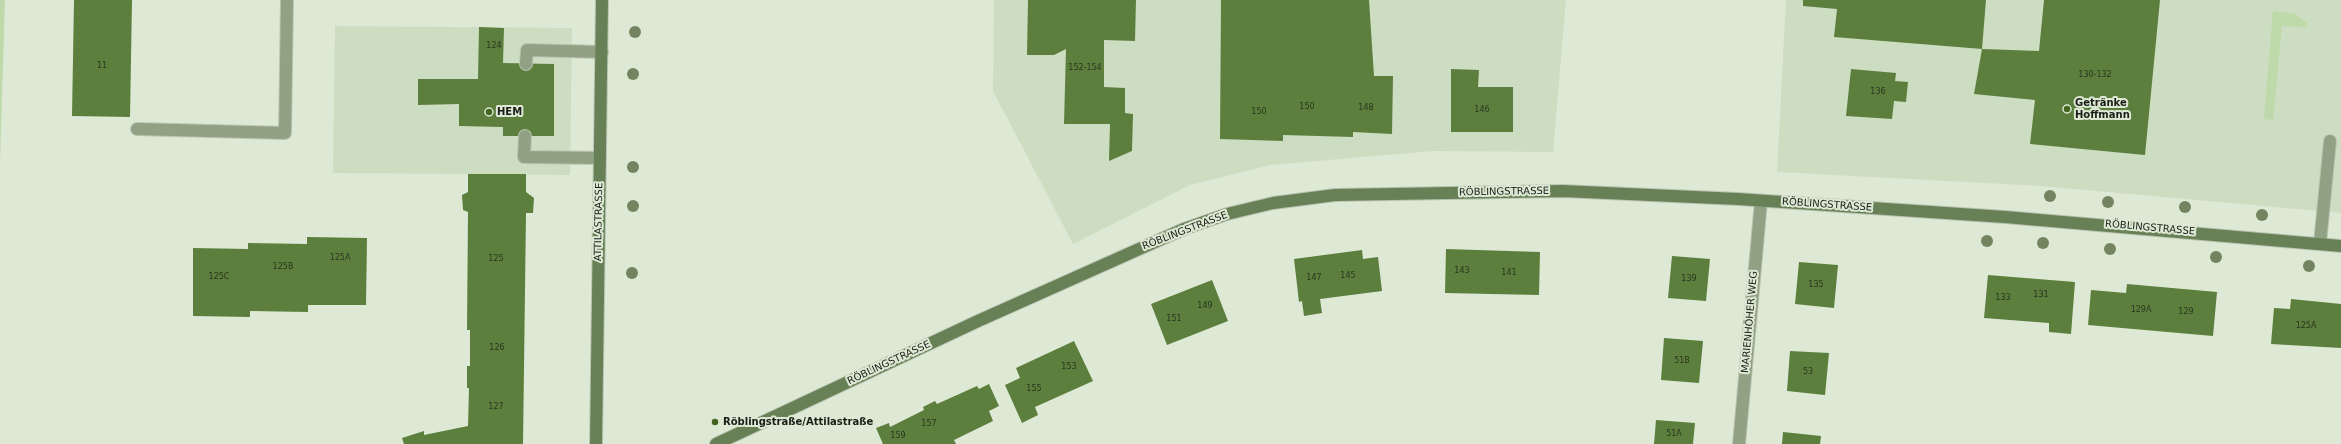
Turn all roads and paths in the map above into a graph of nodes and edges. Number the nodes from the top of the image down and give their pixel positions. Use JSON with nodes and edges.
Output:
{"nodes":[{"id":1,"x":287,"y":0,"type":"edge"},
{"id":2,"x":602,"y":0,"type":"edge"},
{"id":3,"x":602,"y":52,"type":"junction"},
{"id":4,"x":526,"y":64,"type":"dead end"},
{"id":5,"x":137,"y":129,"type":"dead end"},
{"id":6,"x":525,"y":136,"type":"dead end"},
{"id":7,"x":2330,"y":141,"type":"dead end"},
{"id":8,"x":600,"y":158,"type":"junction"},
{"id":9,"x":1761,"y":201,"type":"junction"},
{"id":10,"x":2320,"y":244,"type":"junction"},
{"id":11,"x":2341,"y":246,"type":"edge"},
{"id":12,"x":596,"y":444,"type":"edge"},
{"id":13,"x":716,"y":444,"type":"edge"},
{"id":14,"x":1739,"y":444,"type":"edge"}],
"edges":[{"from":1,"to":5,"type":"street"},
{"from":2,"to":3,"type":"street","name":"ATTILASTRASSE"},
{"from":3,"to":4,"type":"street"},
{"from":3,"to":8,"type":"street","name":"ATTILASTRASSE"},
{"from":6,"to":8,"type":"street"},
{"from":7,"to":10,"type":"street"},
{"from":8,"to":12,"type":"street","name":"ATTILASTRASSE"},
{"from":9,"to":10,"type":"street","name":"RÖBLINGSTRASSE"},
{"from":9,"to":13,"type":"street","name":"RÖBLINGSTRASSE"},
{"from":9,"to":14,"type":"street","name":"MARIENHÖHER WEG"},
{"from":10,"to":11,"type":"street","name":"RÖBLINGSTRASSE"}]}
